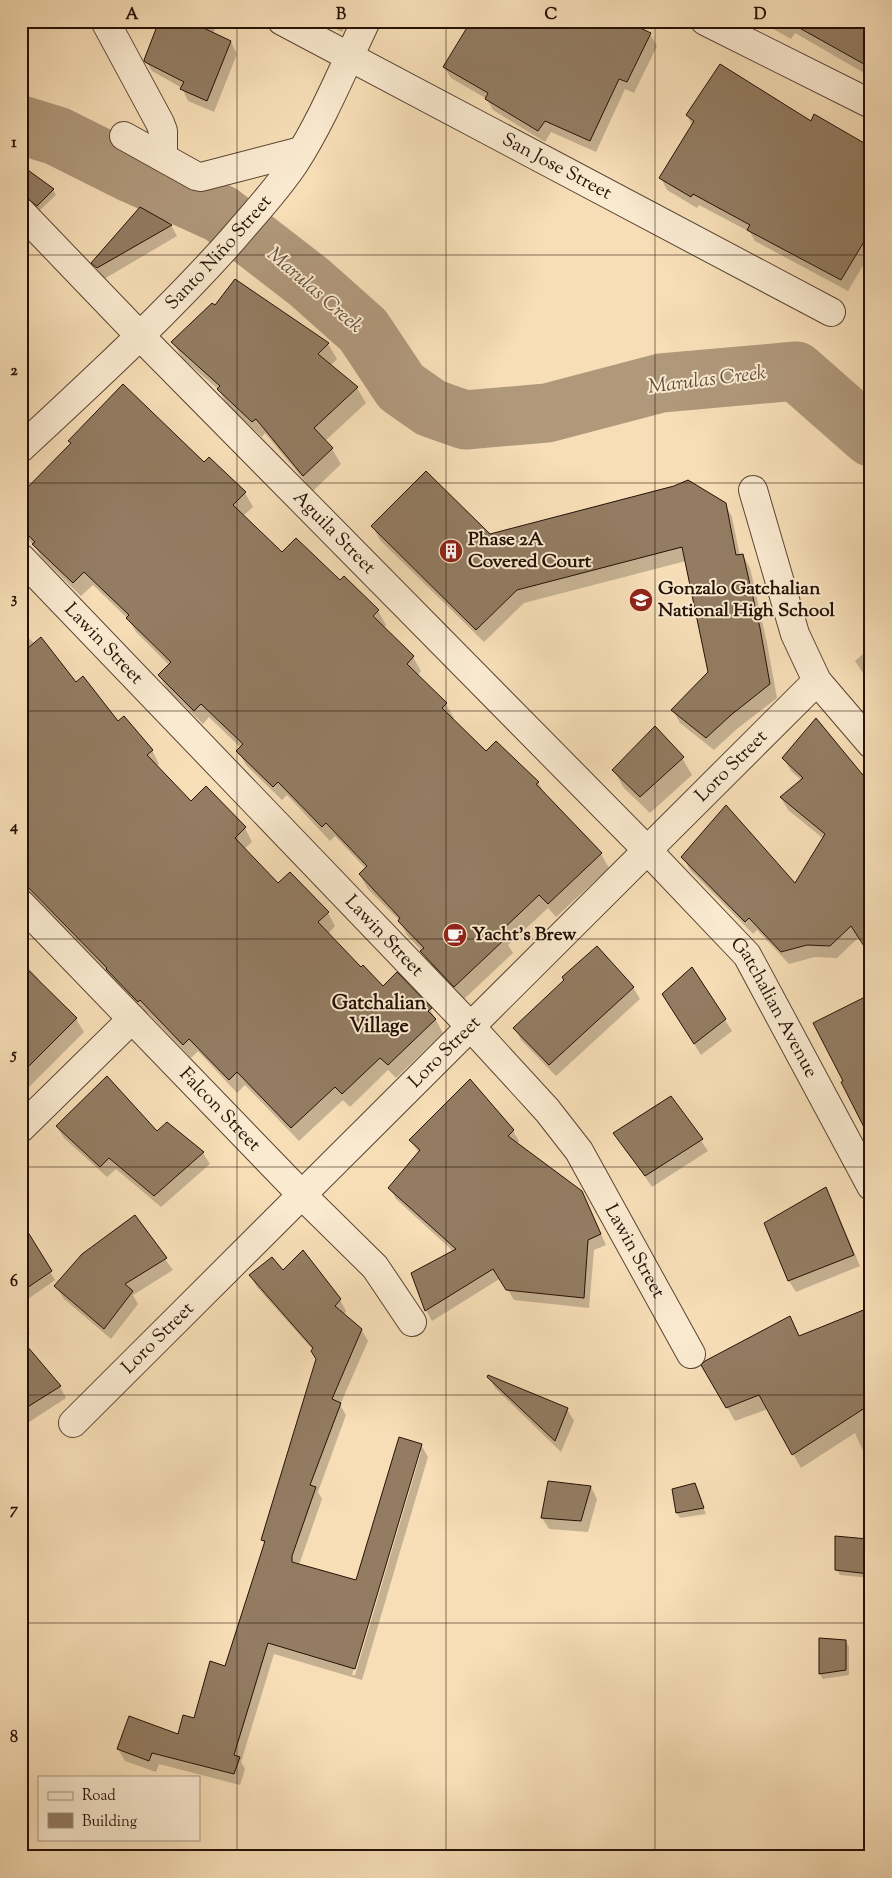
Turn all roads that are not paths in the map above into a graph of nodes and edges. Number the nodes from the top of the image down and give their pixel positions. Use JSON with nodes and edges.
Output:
{"nodes":[{"id":1,"x":105,"y":21,"type":"edge"},
{"id":2,"x":282,"y":21,"type":"edge"},
{"id":3,"x":366,"y":21,"type":"edge"},
{"id":4,"x":705,"y":21,"type":"edge"},
{"id":5,"x":349,"y":57,"type":"junction"},
{"id":6,"x":871,"y":104,"type":"edge"},
{"id":7,"x":124,"y":136,"type":"dead end"},
{"id":8,"x":301,"y":151,"type":"junction"},
{"id":9,"x":163,"y":157,"type":"junction"},
{"id":10,"x":21,"y":212,"type":"edge"},
{"id":11,"x":831,"y":312,"type":"dead end"},
{"id":12,"x":140,"y":336,"type":"junction"},
{"id":13,"x":21,"y":448,"type":"edge"},
{"id":14,"x":753,"y":490,"type":"dead end"},
{"id":15,"x":21,"y":558,"type":"edge"},
{"id":16,"x":817,"y":681,"type":"junction"},
{"id":17,"x":871,"y":744,"type":"edge"},
{"id":18,"x":648,"y":851,"type":"junction"},
{"id":19,"x":21,"y":904,"type":"edge"},
{"id":20,"x":132,"y":1019,"type":"junction"},
{"id":21,"x":471,"y":1027,"type":"junction"},
{"id":22,"x":21,"y":1128,"type":"edge"},
{"id":23,"x":871,"y":1186,"type":"edge"},
{"id":24,"x":302,"y":1195,"type":"junction"},
{"id":25,"x":412,"y":1322,"type":"dead end"},
{"id":26,"x":691,"y":1354,"type":"dead end"},
{"id":27,"x":73,"y":1423,"type":"dead end"}],
"edges":[{"from":1,"to":9,"type":"street"},
{"from":2,"to":5,"type":"street","name":"San Jose Street"},
{"from":3,"to":5,"type":"street","name":"Santo Niño Street"},
{"from":4,"to":6,"type":"street"},
{"from":5,"to":8,"type":"street","name":"Santo Niño Street"},
{"from":5,"to":11,"type":"street","name":"San Jose Street"},
{"from":7,"to":9,"type":"street"},
{"from":8,"to":9,"type":"street"},
{"from":8,"to":12,"type":"street","name":"Santo Niño Street"},
{"from":10,"to":12,"type":"street","name":"Aguila Street"},
{"from":12,"to":13,"type":"street","name":"Santo Niño Street"},
{"from":12,"to":18,"type":"street","name":"Aguila Street"},
{"from":14,"to":16,"type":"street"},
{"from":15,"to":21,"type":"street","name":"Lawin Street"},
{"from":16,"to":17,"type":"street"},
{"from":16,"to":18,"type":"street","name":"Loro Street"},
{"from":18,"to":21,"type":"street","name":"Loro Street"},
{"from":18,"to":23,"type":"street","name":"Gatchalian Avenue"},
{"from":19,"to":20,"type":"street","name":"Falcon Street"},
{"from":20,"to":22,"type":"street"},
{"from":20,"to":24,"type":"street","name":"Falcon Street"},
{"from":21,"to":24,"type":"street","name":"Loro Street"},
{"from":21,"to":26,"type":"street","name":"Lawin Street"},
{"from":24,"to":25,"type":"street","name":"Falcon Street"},
{"from":24,"to":27,"type":"street","name":"Loro Street"}]}
